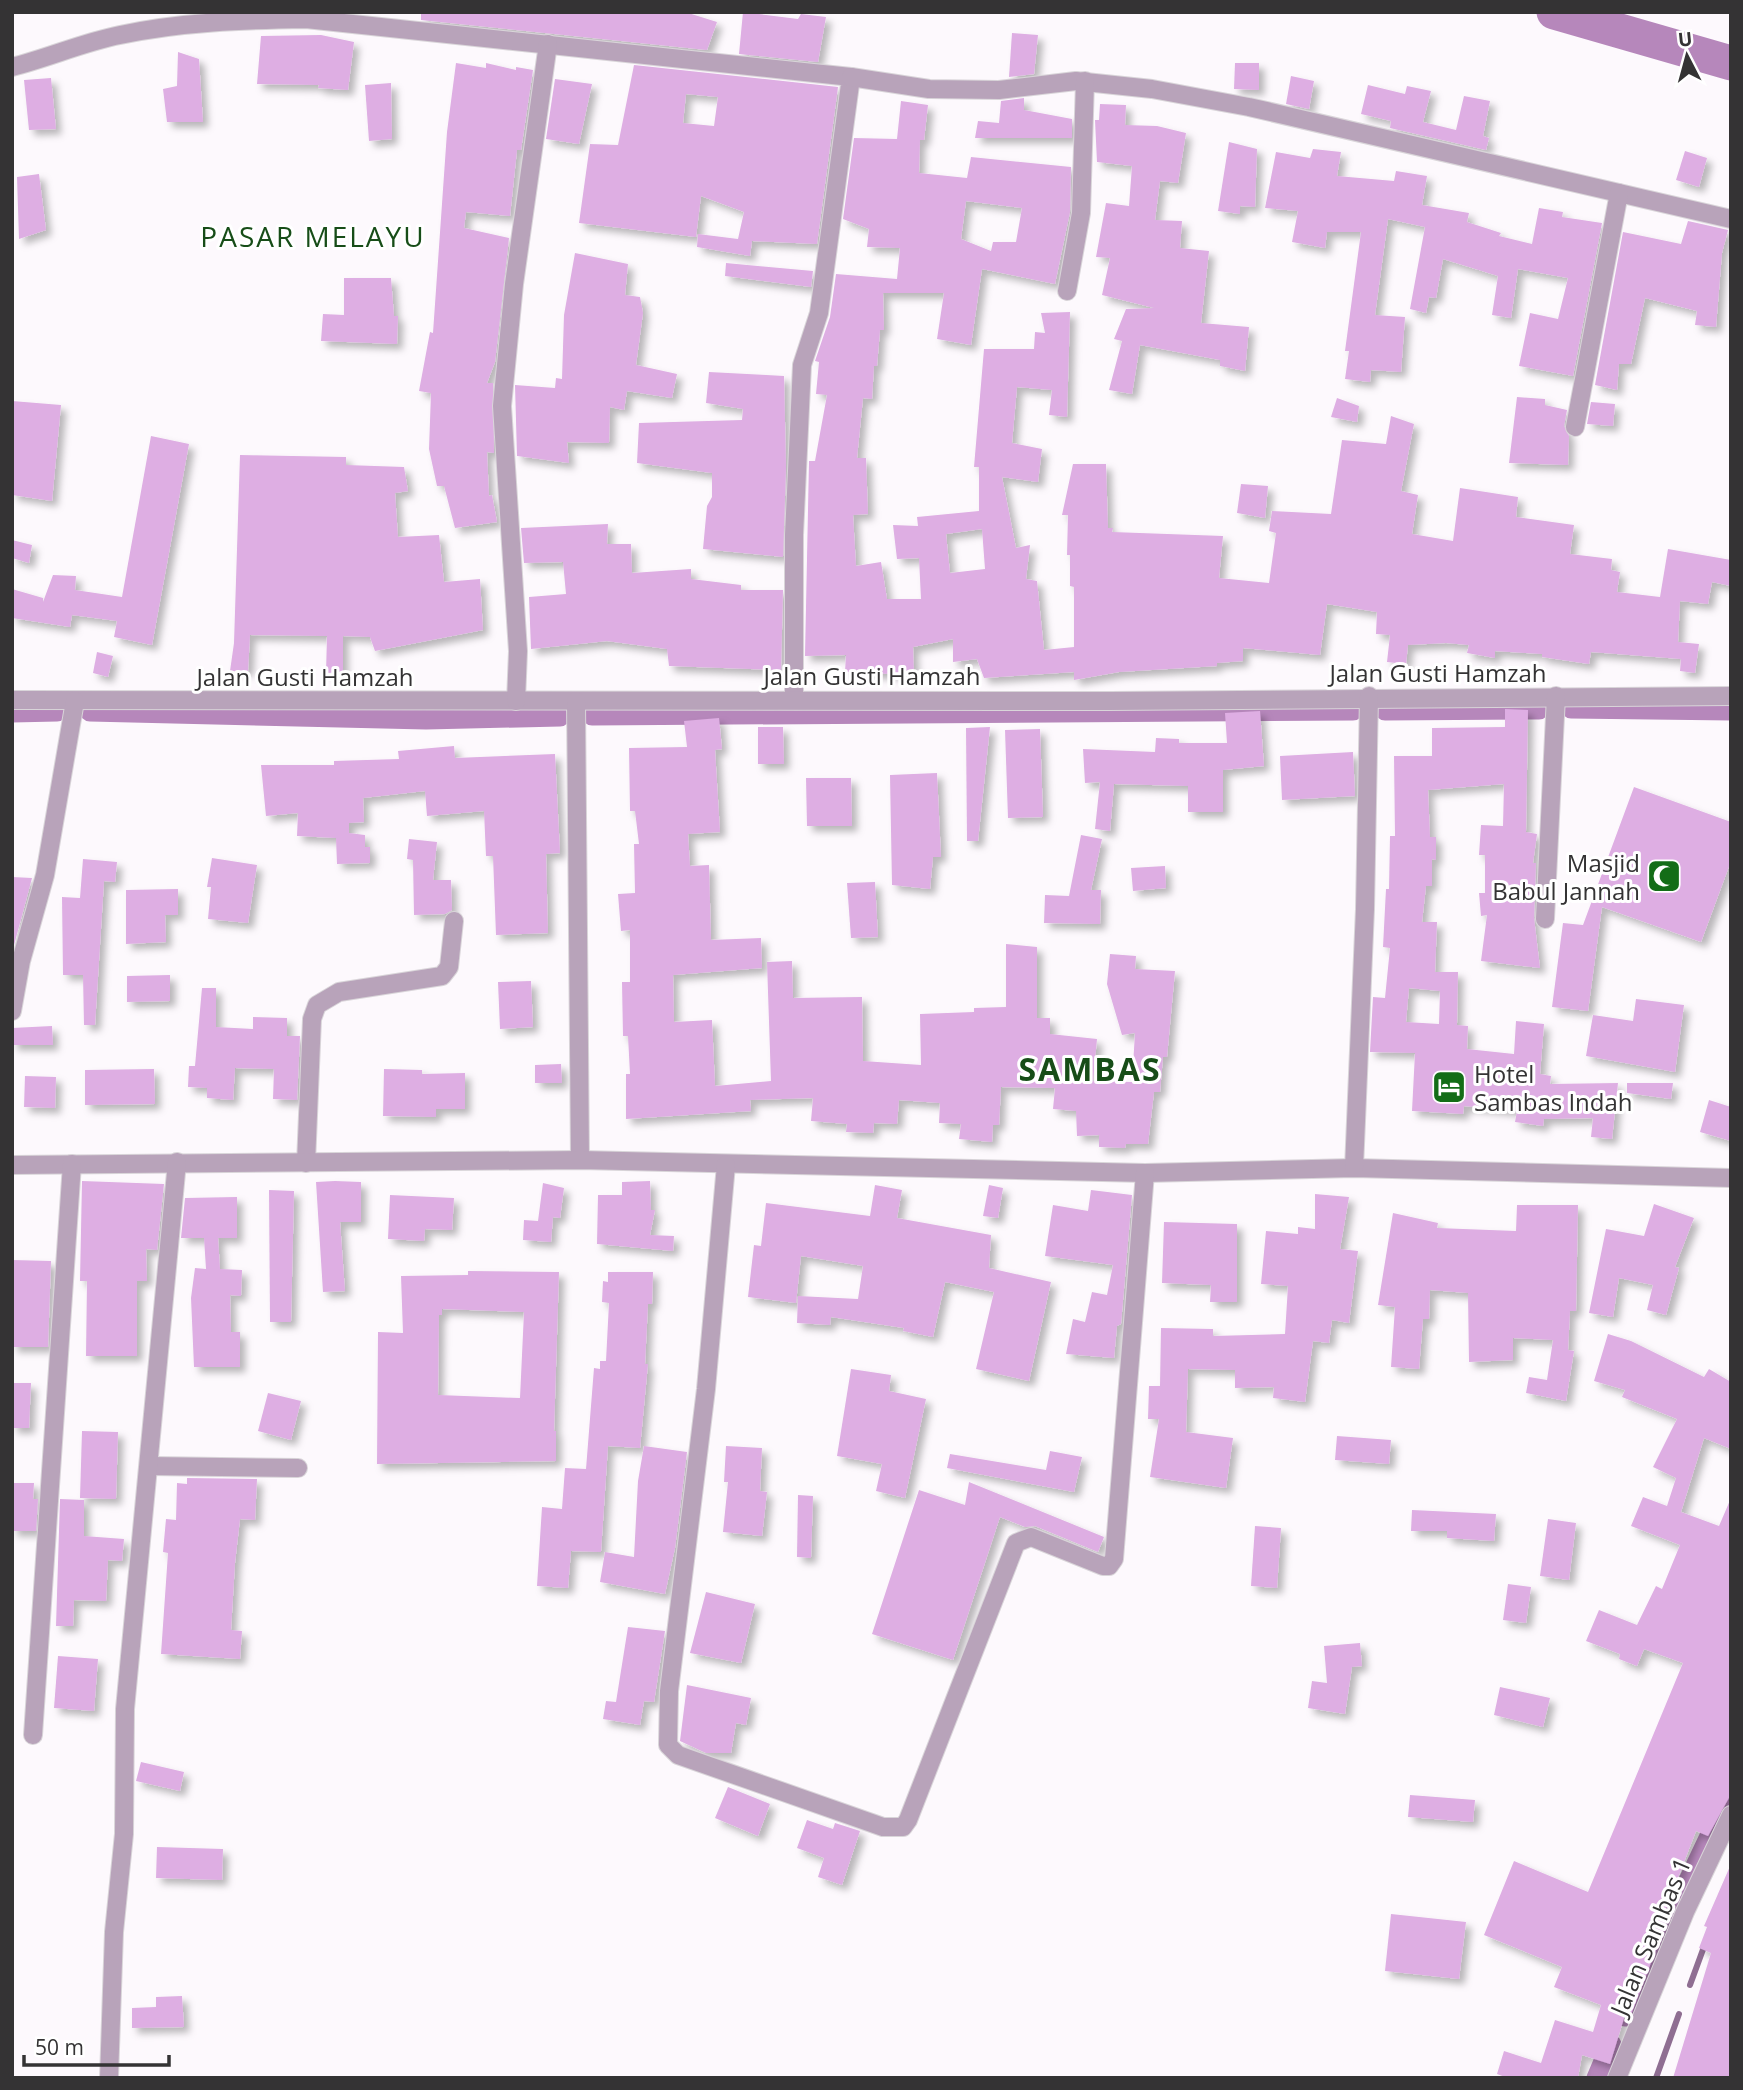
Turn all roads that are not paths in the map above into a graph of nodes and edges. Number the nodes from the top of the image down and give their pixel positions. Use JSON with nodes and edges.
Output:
{"nodes":[{"id":1,"x":548,"y":44,"type":"junction"},
{"id":2,"x":12,"y":67,"type":"edge"},
{"id":3,"x":851,"y":77,"type":"junction"},
{"id":4,"x":1085,"y":81,"type":"junction"},
{"id":5,"x":1619,"y":193,"type":"junction"},
{"id":6,"x":1731,"y":219,"type":"edge"},
{"id":7,"x":1067,"y":291,"type":"dead end"},
{"id":8,"x":1575,"y":427,"type":"dead end"},
{"id":9,"x":1369,"y":696,"type":"junction"},
{"id":10,"x":1556,"y":696,"type":"junction"},
{"id":11,"x":1731,"y":696,"type":"edge"},
{"id":12,"x":794,"y":698,"type":"junction"},
{"id":13,"x":12,"y":700,"type":"edge"},
{"id":14,"x":75,"y":701,"type":"junction"},
{"id":15,"x":516,"y":701,"type":"junction"},
{"id":16,"x":576,"y":701,"type":"junction"},
{"id":17,"x":1545,"y":919,"type":"dead end"},
{"id":18,"x":454,"y":921,"type":"dead end"},
{"id":19,"x":12,"y":1011,"type":"edge"},
{"id":20,"x":580,"y":1160,"type":"junction"},
{"id":21,"x":177,"y":1162,"type":"junction"},
{"id":22,"x":306,"y":1163,"type":"junction"},
{"id":23,"x":72,"y":1164,"type":"junction"},
{"id":24,"x":12,"y":1165,"type":"edge"},
{"id":25,"x":726,"y":1165,"type":"junction"},
{"id":26,"x":1354,"y":1168,"type":"junction"},
{"id":27,"x":1145,"y":1173,"type":"junction"},
{"id":28,"x":1731,"y":1178,"type":"edge"},
{"id":29,"x":150,"y":1466,"type":"junction"},
{"id":30,"x":298,"y":1468,"type":"dead end"},
{"id":31,"x":33,"y":1735,"type":"dead end"},
{"id":32,"x":1731,"y":1815,"type":"edge"},
{"id":33,"x":109,"y":2078,"type":"edge"},
{"id":34,"x":1617,"y":2078,"type":"edge"}],
"edges":[{"from":1,"to":2,"type":"street"},
{"from":1,"to":3,"type":"street"},
{"from":1,"to":15,"type":"street"},
{"from":3,"to":4,"type":"street"},
{"from":3,"to":12,"type":"street"},
{"from":4,"to":5,"type":"street"},
{"from":4,"to":7,"type":"street"},
{"from":5,"to":6,"type":"street"},
{"from":5,"to":8,"type":"street"},
{"from":9,"to":10,"type":"street","name":"Jalan Gusti Hamzah"},
{"from":9,"to":12,"type":"street","name":"Jalan Gusti Hamzah"},
{"from":9,"to":26,"type":"street"},
{"from":10,"to":11,"type":"street","name":"Jalan Gusti Hamzah"},
{"from":10,"to":17,"type":"street"},
{"from":12,"to":16,"type":"street","name":"Jalan Gusti Hamzah"},
{"from":13,"to":14,"type":"street","name":"Jalan Gusti Hamzah"},
{"from":14,"to":15,"type":"street","name":"Jalan Gusti Hamzah"},
{"from":14,"to":19,"type":"street"},
{"from":15,"to":16,"type":"street","name":"Jalan Gusti Hamzah"},
{"from":16,"to":20,"type":"street"},
{"from":18,"to":22,"type":"street"},
{"from":20,"to":22,"type":"street"},
{"from":20,"to":25,"type":"street"},
{"from":21,"to":22,"type":"street"},
{"from":21,"to":23,"type":"street"},
{"from":21,"to":29,"type":"street"},
{"from":23,"to":24,"type":"street"},
{"from":23,"to":31,"type":"street"},
{"from":25,"to":27,"type":"street"},
{"from":25,"to":27,"type":"street"},
{"from":26,"to":27,"type":"street"},
{"from":26,"to":28,"type":"street"},
{"from":29,"to":30,"type":"street"},
{"from":29,"to":33,"type":"street"},
{"from":32,"to":34,"type":"street","name":"Jalan Sambas 1"}]}
